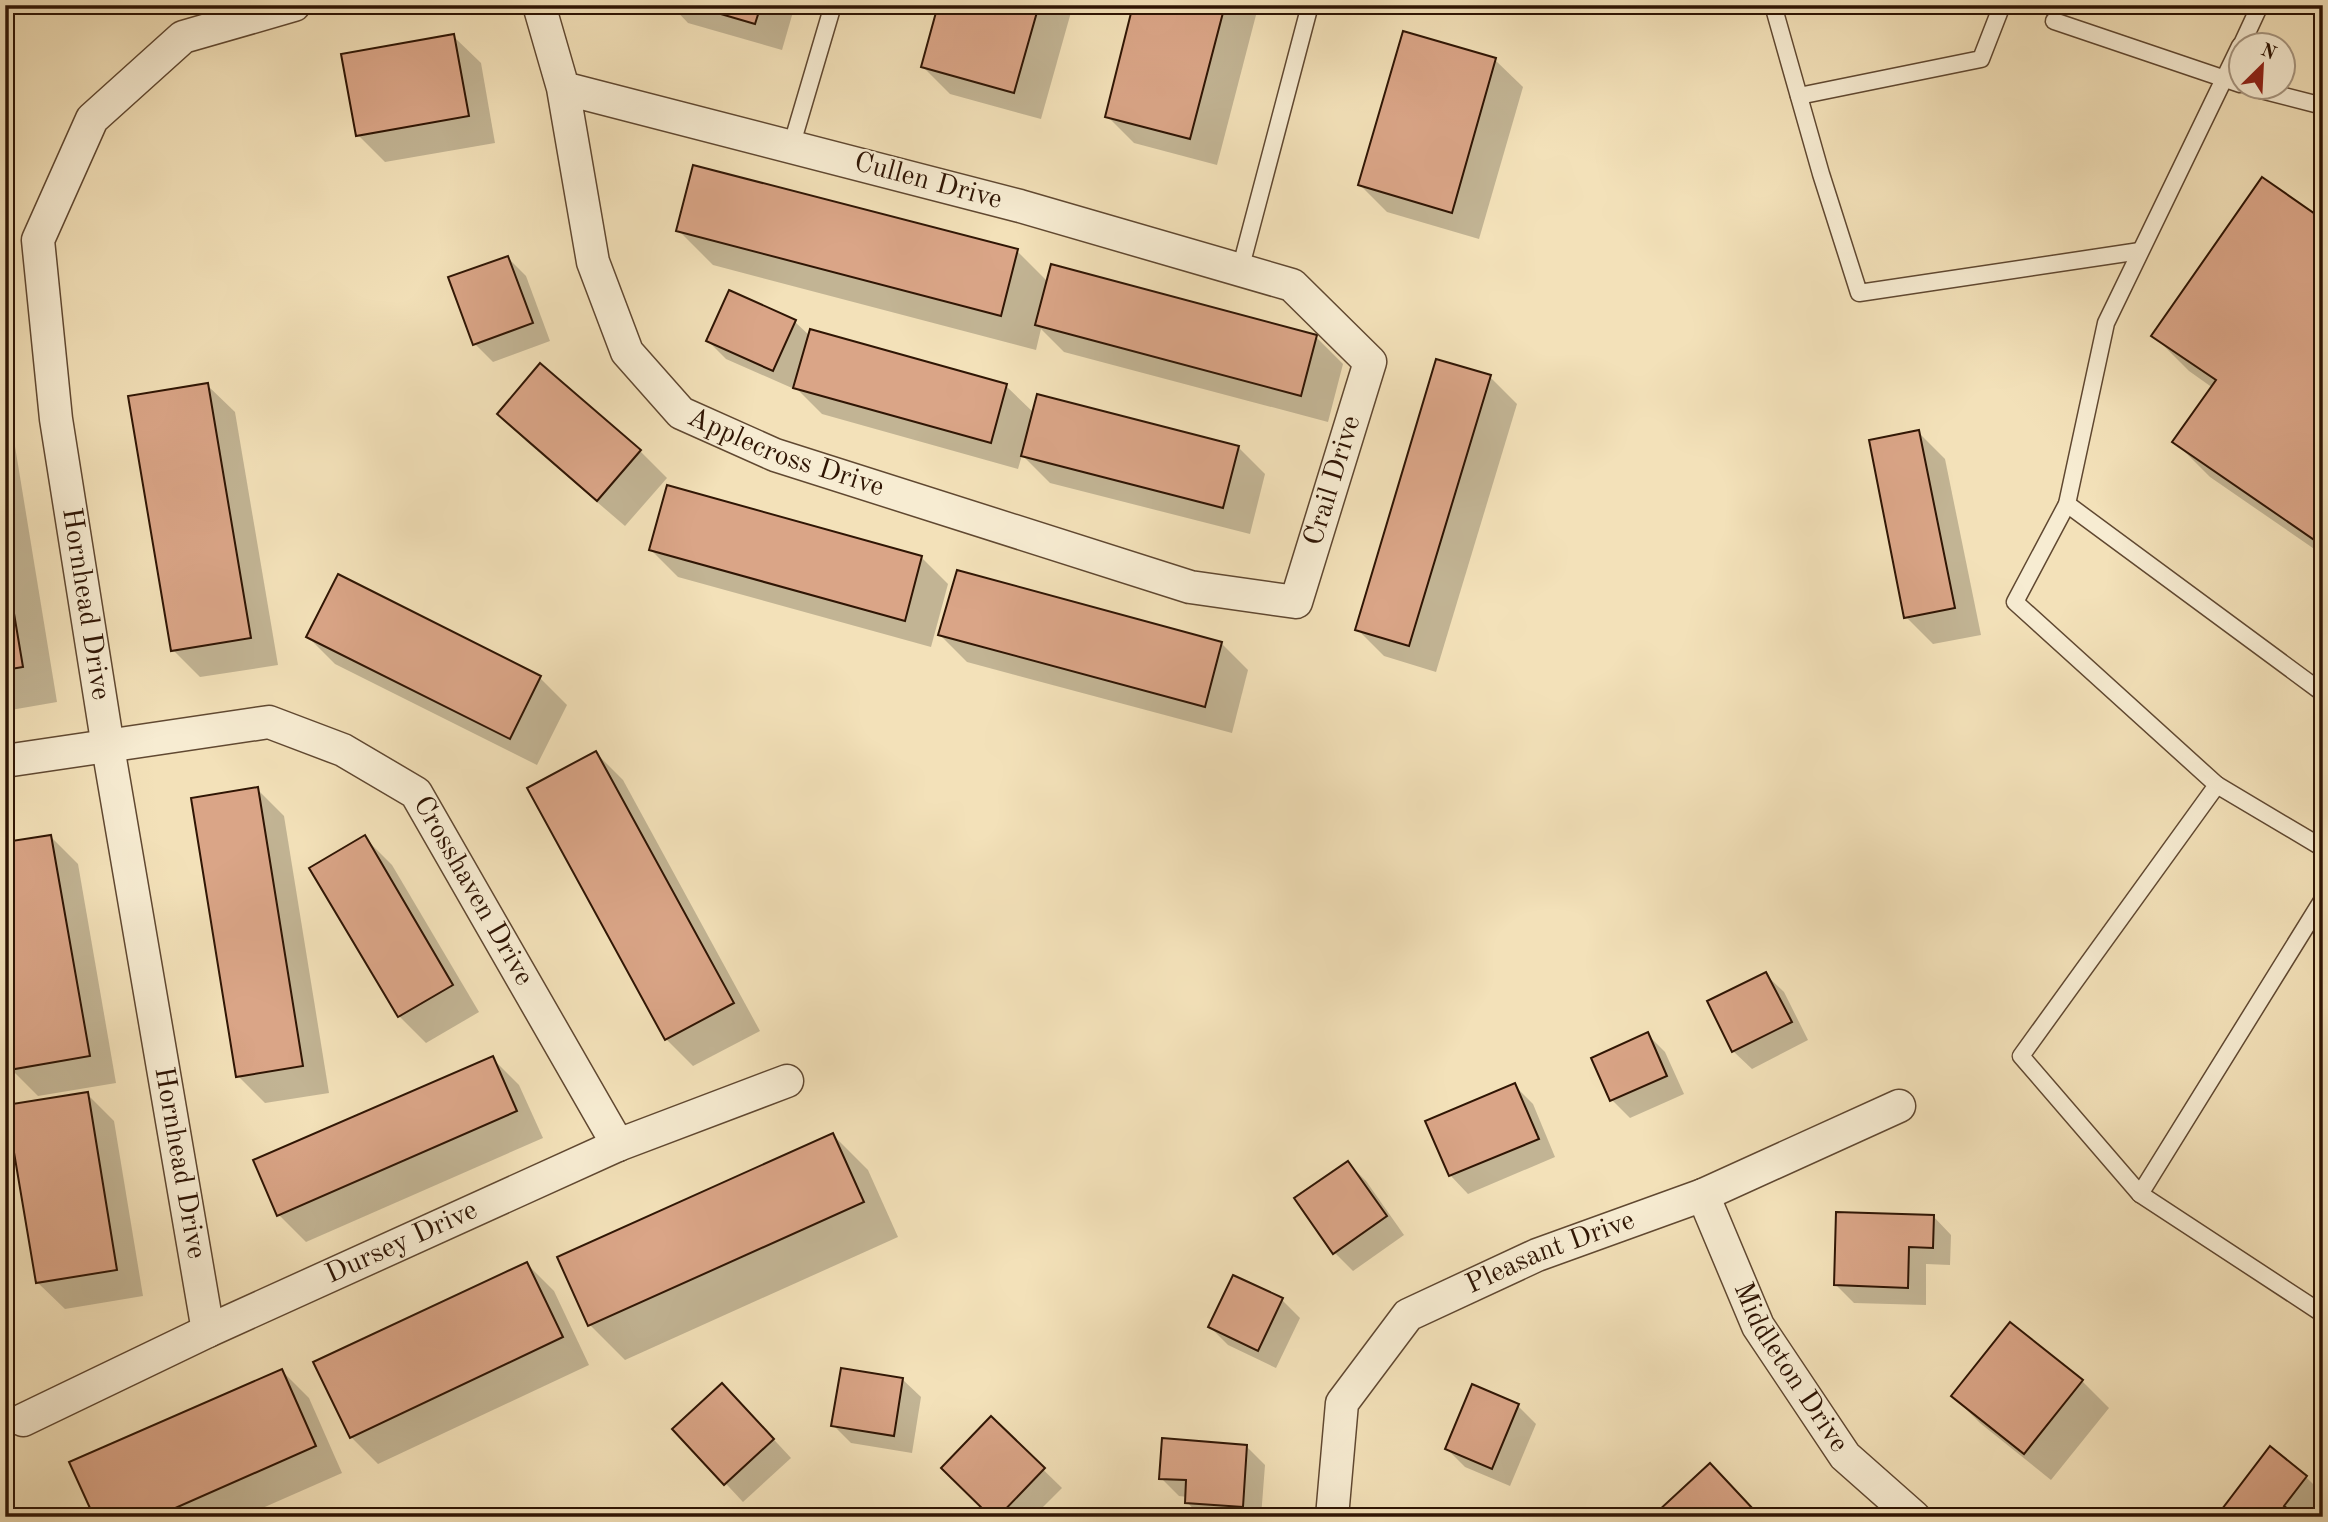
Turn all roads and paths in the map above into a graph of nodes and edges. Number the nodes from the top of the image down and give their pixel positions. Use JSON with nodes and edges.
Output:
{"nodes":[{"id":1,"x":295,"y":5,"type":"edge"},
{"id":2,"x":539,"y":5,"type":"edge"},
{"id":3,"x":832,"y":5,"type":"edge"},
{"id":4,"x":1310,"y":5,"type":"edge"},
{"id":5,"x":1773,"y":5,"type":"edge"},
{"id":6,"x":2002,"y":5,"type":"edge"},
{"id":7,"x":2260,"y":5,"type":"edge"},
{"id":8,"x":2054,"y":21,"type":"dead end"},
{"id":9,"x":2247,"y":32,"type":"edge"},
{"id":10,"x":2226,"y":76,"type":"edge"},
{"id":11,"x":2224,"y":80,"type":"junction"},
{"id":12,"x":563,"y":88,"type":"junction"},
{"id":13,"x":1799,"y":96,"type":"junction"},
{"id":14,"x":2296,"y":99,"type":"edge"},
{"id":15,"x":2323,"y":106,"type":"edge"},
{"id":16,"x":791,"y":147,"type":"junction"},
{"id":17,"x":2140,"y":251,"type":"junction"},
{"id":18,"x":1240,"y":270,"type":"junction"},
{"id":19,"x":1292,"y":285,"type":"joint"},
{"id":20,"x":2067,"y":504,"type":"junction"},
{"id":21,"x":1190,"y":587,"type":"joint"},
{"id":22,"x":2323,"y":693,"type":"edge"},
{"id":23,"x":108,"y":747,"type":"junction"},
{"id":24,"x":5,"y":761,"type":"edge"},
{"id":25,"x":2217,"y":785,"type":"junction"},
{"id":26,"x":2323,"y":848,"type":"edge"},
{"id":27,"x":2323,"y":898,"type":"edge"},
{"id":28,"x":787,"y":1081,"type":"dead end"},
{"id":29,"x":1899,"y":1106,"type":"dead end"},
{"id":30,"x":618,"y":1145,"type":"junction"},
{"id":31,"x":2140,"y":1194,"type":"junction"},
{"id":32,"x":1703,"y":1195,"type":"junction"},
{"id":33,"x":2323,"y":1314,"type":"edge"},
{"id":34,"x":208,"y":1331,"type":"junction"},
{"id":35,"x":23,"y":1420,"type":"dead end"},
{"id":36,"x":1332,"y":1517,"type":"edge"},
{"id":37,"x":1914,"y":1517,"type":"edge"}],
"edges":[{"from":1,"to":23,"type":"street","name":"Hornhead Drive"},
{"from":2,"to":12,"type":"street","name":"Applecross Drive"},
{"from":3,"to":16,"type":"lane"},
{"from":4,"to":18,"type":"lane"},
{"from":5,"to":13,"type":"lane"},
{"from":6,"to":13,"type":"lane"},
{"from":7,"to":9,"type":"lane"},
{"from":8,"to":11,"type":"lane"},
{"from":10,"to":11,"type":"lane"},
{"from":11,"to":17,"type":"lane"},
{"from":12,"to":16,"type":"street","name":"Cullen Drive"},
{"from":12,"to":21,"type":"street","name":"Applecross Drive"},
{"from":13,"to":17,"type":"lane"},
{"from":14,"to":15,"type":"lane"},
{"from":16,"to":18,"type":"street","name":"Cullen Drive"},
{"from":17,"to":20,"type":"lane"},
{"from":18,"to":19,"type":"street","name":"Cullen Drive"},
{"from":19,"to":21,"type":"street","name":"Crail Drive"},
{"from":20,"to":22,"type":"lane"},
{"from":20,"to":25,"type":"lane"},
{"from":23,"to":24,"type":"street","name":"Crosshaven Drive"},
{"from":23,"to":30,"type":"street","name":"Crosshaven Drive"},
{"from":23,"to":34,"type":"street","name":"Hornhead Drive"},
{"from":25,"to":26,"type":"lane"},
{"from":25,"to":31,"type":"lane"},
{"from":27,"to":31,"type":"lane"},
{"from":28,"to":30,"type":"street","name":"Dursey Drive"},
{"from":29,"to":32,"type":"street","name":"Pleasant Drive"},
{"from":30,"to":34,"type":"street","name":"Dursey Drive"},
{"from":31,"to":33,"type":"lane"},
{"from":32,"to":36,"type":"street","name":"Pleasant Drive"},
{"from":32,"to":37,"type":"street","name":"Middleton Drive"},
{"from":34,"to":35,"type":"street","name":"Dursey Drive"}]}
